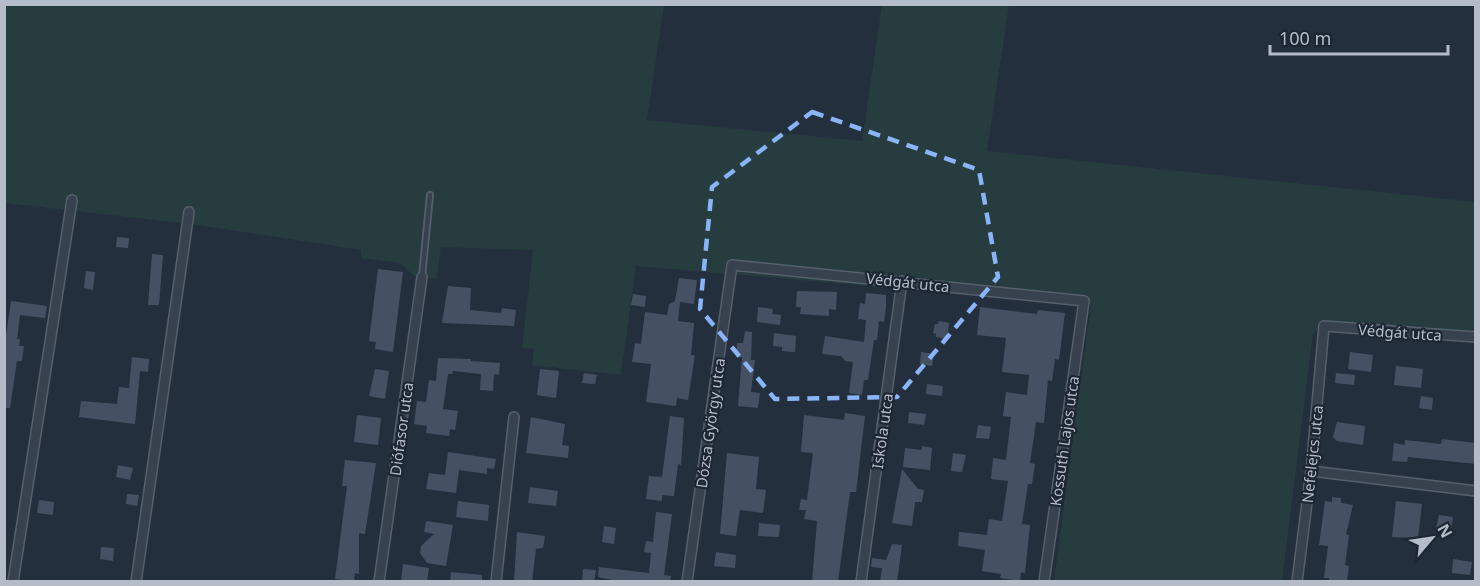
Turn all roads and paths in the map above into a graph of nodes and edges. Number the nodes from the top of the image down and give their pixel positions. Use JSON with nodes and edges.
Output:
{"nodes":[{"id":1,"x":430,"y":195,"type":"dead end"},
{"id":2,"x":72,"y":200,"type":"dead end"},
{"id":3,"x":189,"y":212,"type":"dead end"},
{"id":4,"x":732,"y":265,"type":"joint"},
{"id":5,"x":422,"y":277,"type":"joint"},
{"id":6,"x":902,"y":281,"type":"junction"},
{"id":7,"x":1084,"y":301,"type":"joint"},
{"id":8,"x":1324,"y":326,"type":"joint"},
{"id":9,"x":1476,"y":338,"type":"edge"},
{"id":10,"x":514,"y":417,"type":"dead end"},
{"id":11,"x":1311,"y":471,"type":"junction"},
{"id":12,"x":1476,"y":490,"type":"edge"},
{"id":13,"x":13,"y":582,"type":"edge"},
{"id":14,"x":136,"y":582,"type":"edge"},
{"id":15,"x":379,"y":582,"type":"edge"},
{"id":16,"x":496,"y":582,"type":"edge"},
{"id":17,"x":687,"y":582,"type":"edge"},
{"id":18,"x":861,"y":582,"type":"edge"},
{"id":19,"x":1044,"y":582,"type":"edge"},
{"id":20,"x":1297,"y":582,"type":"edge"}],
"edges":[{"from":1,"to":5,"type":"lane"},
{"from":2,"to":13,"type":"street"},
{"from":3,"to":14,"type":"street"},
{"from":4,"to":6,"type":"street","name":"Védgát utca"},
{"from":4,"to":17,"type":"street","name":"Dózsa György utca"},
{"from":5,"to":15,"type":"street","name":"Diófasor utca"},
{"from":6,"to":7,"type":"street","name":"Védgát utca"},
{"from":6,"to":18,"type":"street","name":"Iskola utca"},
{"from":7,"to":19,"type":"street","name":"Kossuth Lajos utca"},
{"from":8,"to":9,"type":"street","name":"Védgát utca"},
{"from":8,"to":11,"type":"street","name":"Nefelejcs utca"},
{"from":10,"to":16,"type":"street"},
{"from":11,"to":12,"type":"street"},
{"from":11,"to":20,"type":"street","name":"Nefelejcs utca"}]}
